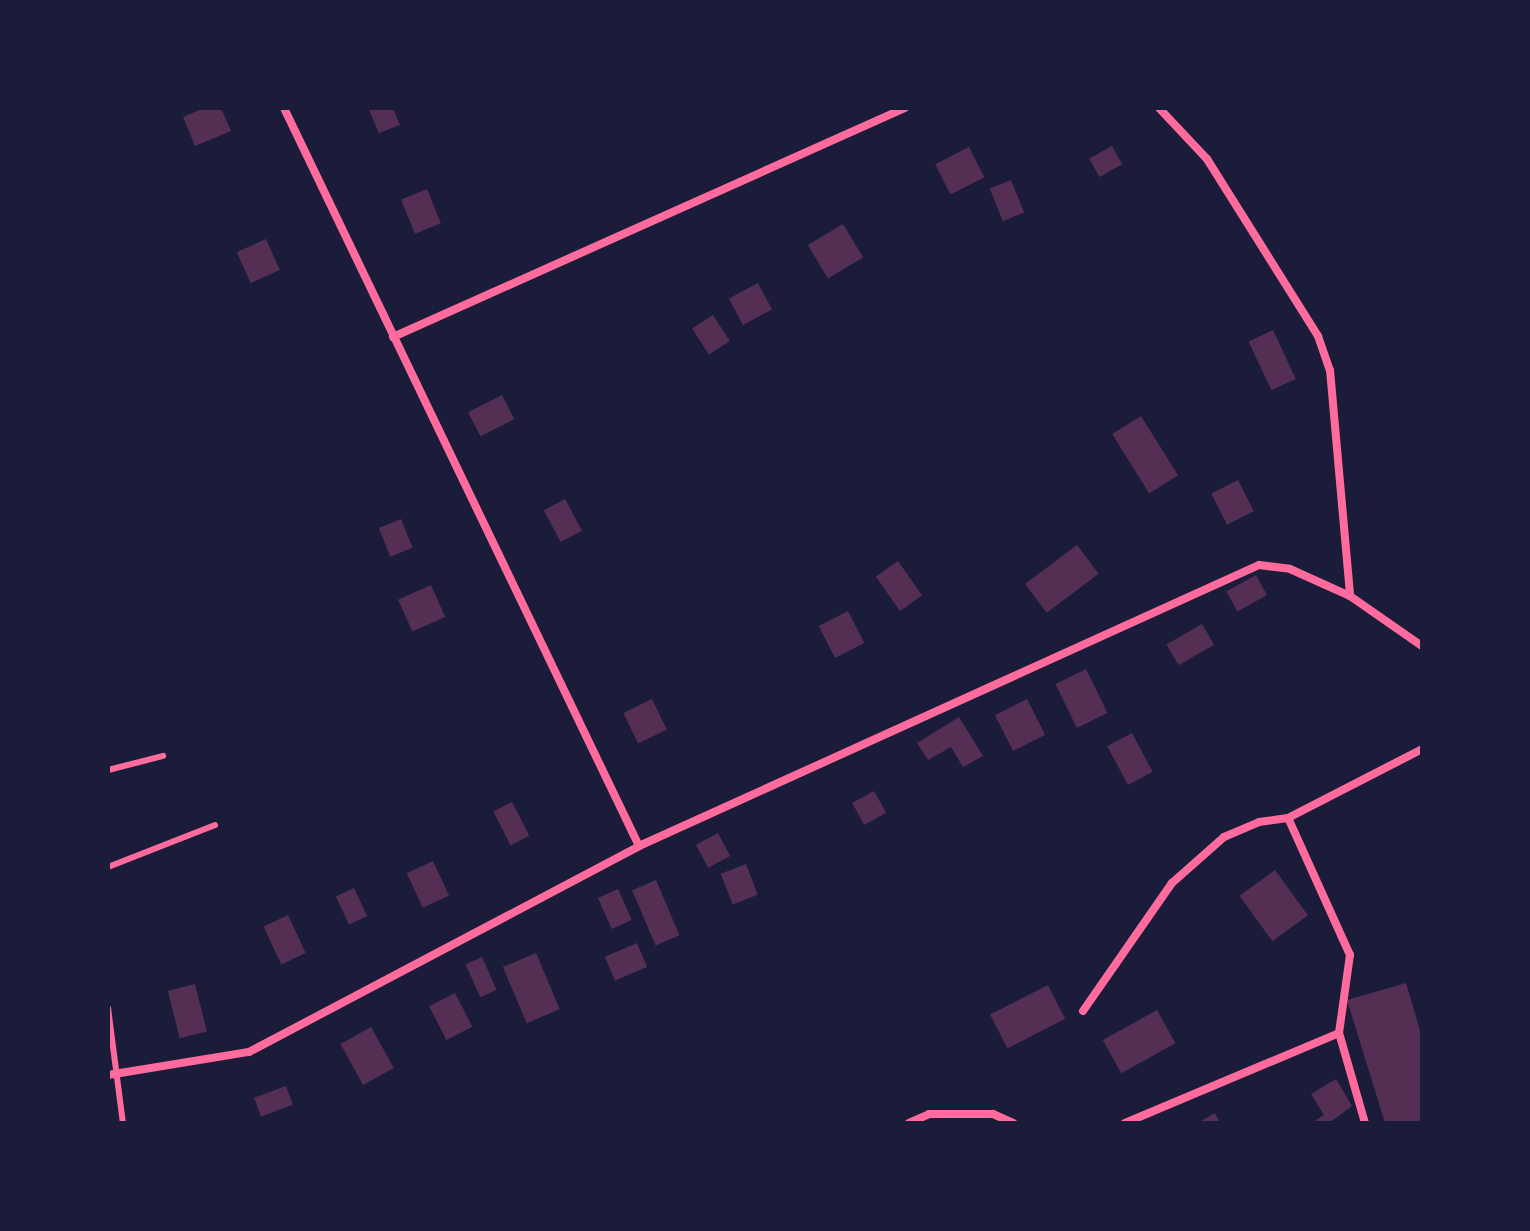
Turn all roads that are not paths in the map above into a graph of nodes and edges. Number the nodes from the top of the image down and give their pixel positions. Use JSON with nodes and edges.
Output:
{"nodes":[{"id":1,"x":284,"y":108,"type":"edge"},
{"id":2,"x":905,"y":108,"type":"edge"},
{"id":3,"x":1159,"y":108,"type":"edge"},
{"id":4,"x":393,"y":337,"type":"junction"},
{"id":5,"x":1350,"y":596,"type":"junction"},
{"id":6,"x":1422,"y":646,"type":"edge"},
{"id":7,"x":1422,"y":749,"type":"edge"},
{"id":8,"x":163,"y":756,"type":"dead end"},
{"id":9,"x":108,"y":770,"type":"edge"},
{"id":10,"x":1288,"y":818,"type":"junction"},
{"id":11,"x":215,"y":825,"type":"dead end"},
{"id":12,"x":639,"y":846,"type":"junction"},
{"id":13,"x":108,"y":867,"type":"edge"},
{"id":14,"x":108,"y":1008,"type":"edge"},
{"id":15,"x":1083,"y":1011,"type":"dead end"},
{"id":16,"x":1339,"y":1033,"type":"junction"},
{"id":17,"x":112,"y":1075,"type":"edge"},
{"id":18,"x":123,"y":1123,"type":"edge"},
{"id":19,"x":909,"y":1123,"type":"edge"},
{"id":20,"x":1013,"y":1123,"type":"edge"},
{"id":21,"x":1125,"y":1123,"type":"edge"},
{"id":22,"x":1365,"y":1123,"type":"edge"}],
"edges":[{"from":1,"to":4,"type":"street"},
{"from":2,"to":4,"type":"street"},
{"from":3,"to":5,"type":"street"},
{"from":4,"to":12,"type":"street"},
{"from":5,"to":6,"type":"street"},
{"from":5,"to":12,"type":"street"},
{"from":7,"to":10,"type":"street"},
{"from":8,"to":9,"type":"lane"},
{"from":10,"to":15,"type":"street"},
{"from":10,"to":16,"type":"street"},
{"from":11,"to":13,"type":"lane"},
{"from":12,"to":17,"type":"street"},
{"from":14,"to":17,"type":"lane"},
{"from":16,"to":21,"type":"street"},
{"from":16,"to":22,"type":"street"},
{"from":17,"to":18,"type":"lane"},
{"from":19,"to":20,"type":"street"}]}
